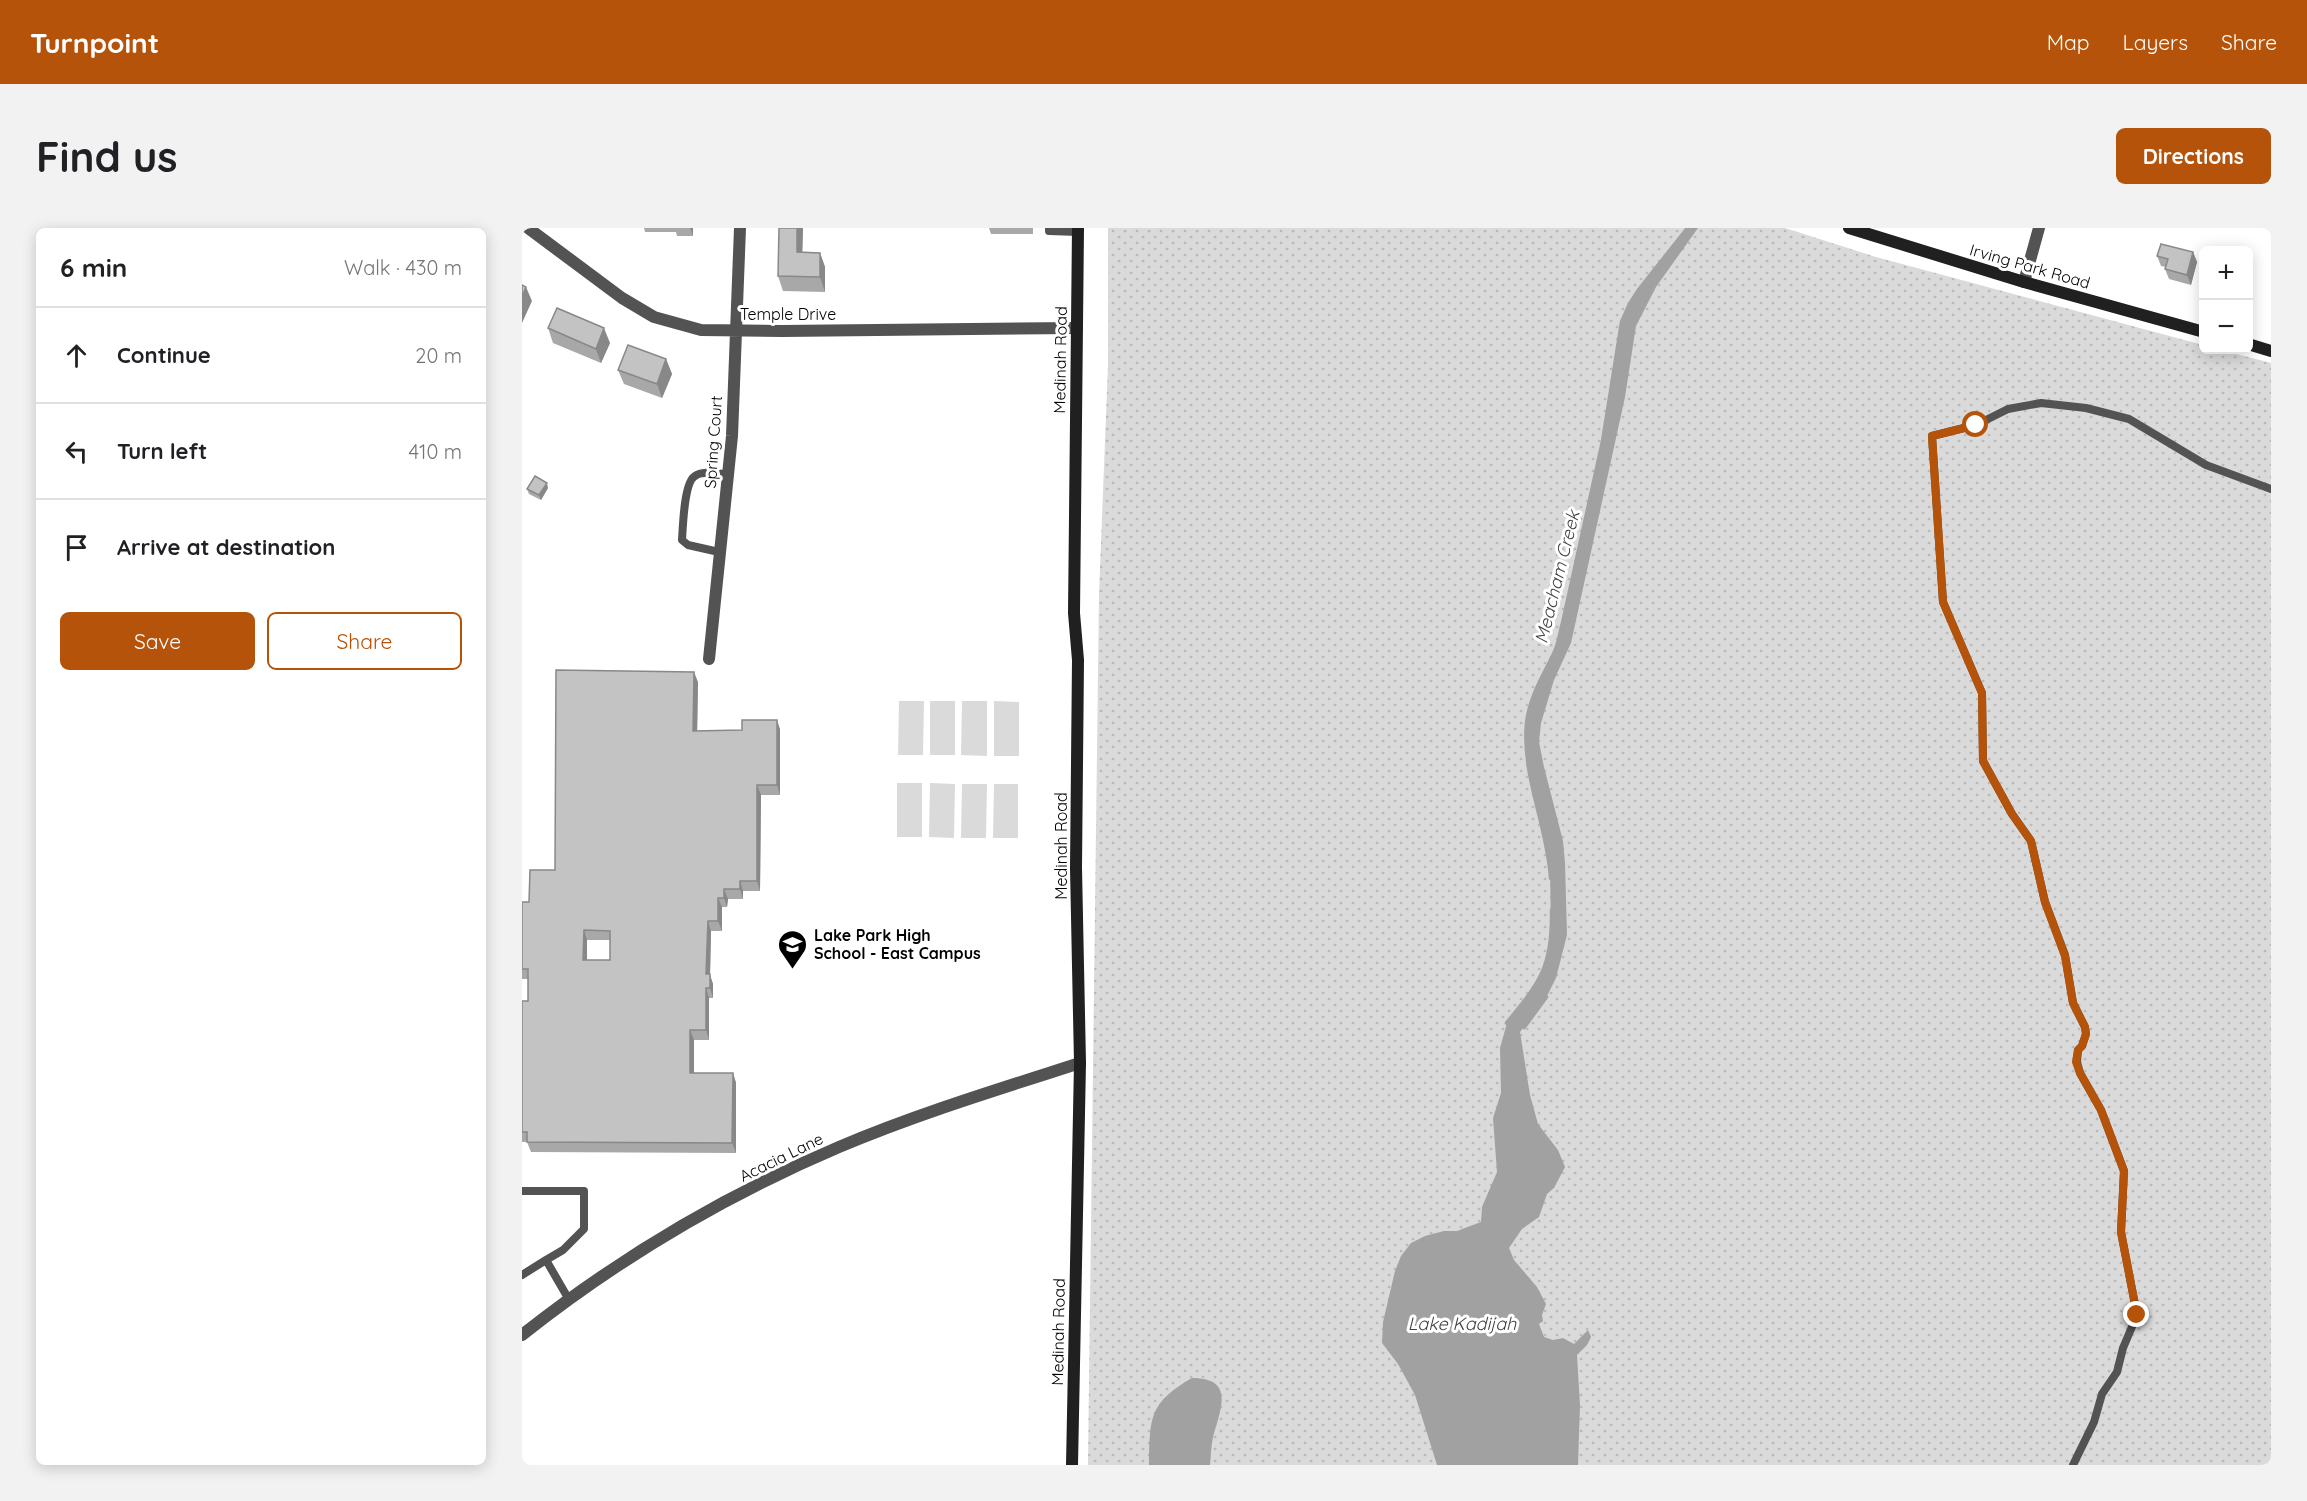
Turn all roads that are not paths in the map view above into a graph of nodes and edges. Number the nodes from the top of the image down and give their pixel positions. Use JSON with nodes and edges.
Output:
{"nodes":[{"id":1,"x":528,"y":228,"type":"edge"},
{"id":2,"x":740,"y":228,"type":"edge"},
{"id":3,"x":1049,"y":228,"type":"edge"},
{"id":4,"x":1849,"y":228,"type":"edge"},
{"id":5,"x":2039,"y":228,"type":"edge"},
{"id":6,"x":1078,"y":230,"type":"edge"},
{"id":7,"x":2024,"y":282,"type":"junction"},
{"id":8,"x":1077,"y":328,"type":"junction"},
{"id":9,"x":736,"y":331,"type":"junction"},
{"id":10,"x":2199,"y":331,"type":"edge"},
{"id":11,"x":2253,"y":346,"type":"edge"},
{"id":12,"x":2271,"y":351,"type":"edge"},
{"id":13,"x":728,"y":474,"type":"junction"},
{"id":14,"x":2271,"y":489,"type":"edge"},
{"id":15,"x":720,"y":552,"type":"junction"},
{"id":16,"x":709,"y":659,"type":"dead end"},
{"id":17,"x":1080,"y":1063,"type":"junction"},
{"id":18,"x":522,"y":1191,"type":"edge"},
{"id":19,"x":546,"y":1260,"type":"junction"},
{"id":20,"x":522,"y":1275,"type":"edge"},
{"id":21,"x":568,"y":1298,"type":"junction"},
{"id":22,"x":522,"y":1335,"type":"edge"},
{"id":23,"x":1072,"y":1465,"type":"edge"},
{"id":24,"x":2073,"y":1465,"type":"edge"}],
"edges":[{"from":1,"to":9,"type":"street","name":"Temple Drive"},
{"from":2,"to":9,"type":"street","name":"Spring Court"},
{"from":3,"to":6,"type":"lane"},
{"from":4,"to":7,"type":"main road","name":"Irving Park Road"},
{"from":5,"to":7,"type":"street"},
{"from":6,"to":8,"type":"main road","name":"Medinah Road"},
{"from":7,"to":10,"type":"main road","name":"Irving Park Road"},
{"from":8,"to":9,"type":"street","name":"Temple Drive"},
{"from":8,"to":17,"type":"main road","name":"Medinah Road"},
{"from":9,"to":13,"type":"street","name":"Spring Court"},
{"from":11,"to":12,"type":"main road"},
{"from":13,"to":15,"type":"street","name":"Spring Court"},
{"from":13,"to":15,"type":"lane"},
{"from":14,"to":24,"type":"lane"},
{"from":15,"to":16,"type":"street","name":"Spring Court"},
{"from":17,"to":21,"type":"street","name":"Acacia Lane"},
{"from":17,"to":23,"type":"main road","name":"Medinah Road"},
{"from":18,"to":19,"type":"lane"},
{"from":19,"to":20,"type":"lane"},
{"from":19,"to":21,"type":"lane"},
{"from":21,"to":22,"type":"street","name":"Acacia Lane"}]}
